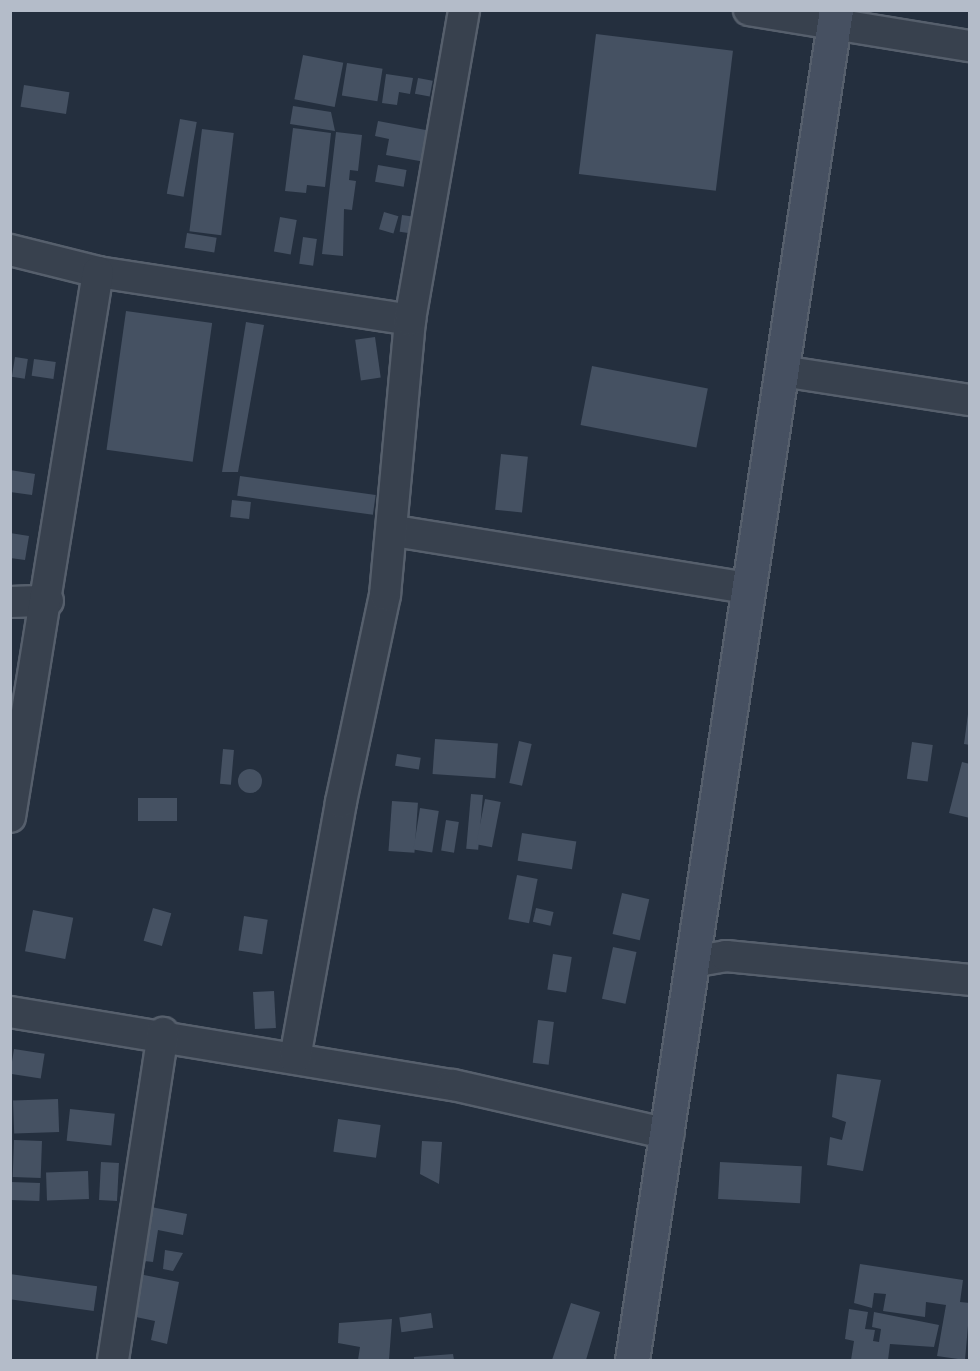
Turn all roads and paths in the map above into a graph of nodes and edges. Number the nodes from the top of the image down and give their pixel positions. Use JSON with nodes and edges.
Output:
{"nodes":[{"id":1,"x":464,"y":10,"type":"edge"},
{"id":2,"x":749,"y":10,"type":"edge"},
{"id":3,"x":834,"y":16,"type":"edge"},
{"id":4,"x":969,"y":46,"type":"edge"},
{"id":5,"x":10,"y":250,"type":"edge"},
{"id":6,"x":98,"y":272,"type":"junction"},
{"id":7,"x":410,"y":320,"type":"junction"},
{"id":8,"x":782,"y":371,"type":"junction"},
{"id":9,"x":969,"y":400,"type":"edge"},
{"id":10,"x":395,"y":531,"type":"junction"},
{"id":11,"x":748,"y":588,"type":"junction"},
{"id":12,"x":48,"y":601,"type":"junction"},
{"id":13,"x":10,"y":603,"type":"edge"},
{"id":14,"x":10,"y":817,"type":"edge"},
{"id":15,"x":692,"y":962,"type":"junction"},
{"id":16,"x":969,"y":980,"type":"edge"},
{"id":17,"x":10,"y":1012,"type":"edge"},
{"id":18,"x":163,"y":1033,"type":"junction"},
{"id":19,"x":295,"y":1058,"type":"junction"},
{"id":20,"x":669,"y":1134,"type":"junction"},
{"id":21,"x":113,"y":1360,"type":"edge"},
{"id":22,"x":632,"y":1360,"type":"edge"}],
"edges":[{"from":1,"to":7,"type":"street"},
{"from":2,"to":3,"type":"street"},
{"from":3,"to":4,"type":"street"},
{"from":3,"to":8,"type":"street"},
{"from":5,"to":6,"type":"street"},
{"from":6,"to":7,"type":"street"},
{"from":6,"to":12,"type":"street"},
{"from":7,"to":10,"type":"street"},
{"from":8,"to":9,"type":"street"},
{"from":8,"to":11,"type":"street"},
{"from":10,"to":11,"type":"street"},
{"from":10,"to":19,"type":"street"},
{"from":11,"to":15,"type":"street"},
{"from":12,"to":13,"type":"street"},
{"from":12,"to":14,"type":"street"},
{"from":15,"to":16,"type":"street"},
{"from":15,"to":20,"type":"street"},
{"from":17,"to":18,"type":"street"},
{"from":18,"to":19,"type":"street"},
{"from":18,"to":21,"type":"street"},
{"from":19,"to":20,"type":"street"},
{"from":20,"to":22,"type":"street"}]}
